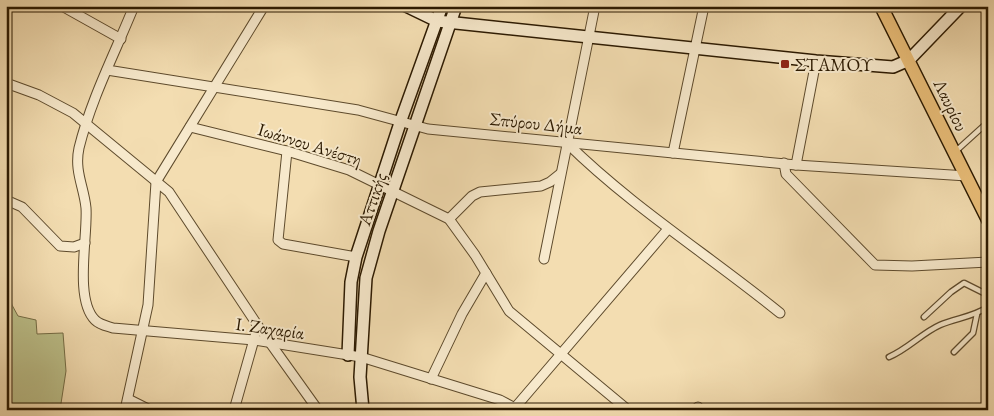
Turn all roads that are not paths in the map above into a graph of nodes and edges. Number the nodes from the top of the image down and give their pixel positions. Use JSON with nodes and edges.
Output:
{"nodes":[{"id":1,"x":62,"y":6,"type":"edge"},
{"id":2,"x":134,"y":6,"type":"edge"},
{"id":3,"x":264,"y":6,"type":"edge"},
{"id":4,"x":406,"y":6,"type":"edge"},
{"id":5,"x":442,"y":6,"type":"edge"},
{"id":6,"x":456,"y":6,"type":"edge"},
{"id":7,"x":595,"y":6,"type":"edge"},
{"id":8,"x":704,"y":6,"type":"edge"},
{"id":9,"x":881,"y":6,"type":"edge"},
{"id":10,"x":958,"y":7,"type":"edge"},
{"id":11,"x":437,"y":21,"type":"junction"},
{"id":12,"x":451,"y":22,"type":"junction"},
{"id":13,"x":589,"y":37,"type":"junction"},
{"id":14,"x":121,"y":39,"type":"junction"},
{"id":15,"x":696,"y":48,"type":"junction"},
{"id":16,"x":909,"y":60,"type":"junction"},
{"id":17,"x":816,"y":61,"type":"junction"},
{"id":18,"x":106,"y":70,"type":"junction"},
{"id":19,"x":6,"y":83,"type":"edge"},
{"id":20,"x":215,"y":86,"type":"junction"},
{"id":21,"x":401,"y":120,"type":"junction"},
{"id":22,"x":86,"y":121,"type":"junction"},
{"id":23,"x":988,"y":122,"type":"edge"},
{"id":24,"x":416,"y":126,"type":"junction"},
{"id":25,"x":190,"y":127,"type":"junction"},
{"id":26,"x":567,"y":143,"type":"junction"},
{"id":27,"x":287,"y":151,"type":"junction"},
{"id":28,"x":955,"y":152,"type":"junction"},
{"id":29,"x":673,"y":153,"type":"junction"},
{"id":30,"x":784,"y":164,"type":"junction"},
{"id":31,"x":796,"y":164,"type":"junction"},
{"id":32,"x":560,"y":174,"type":"junction"},
{"id":33,"x":967,"y":176,"type":"junction"},
{"id":34,"x":156,"y":182,"type":"junction"},
{"id":35,"x":380,"y":184,"type":"junction"},
{"id":36,"x":393,"y":191,"type":"junction"},
{"id":37,"x":6,"y":200,"type":"edge"},
{"id":38,"x":449,"y":219,"type":"junction"},
{"id":39,"x":988,"y":220,"type":"edge"},
{"id":40,"x":668,"y":229,"type":"junction"},
{"id":41,"x":85,"y":243,"type":"junction"},
{"id":42,"x":356,"y":257,"type":"junction"},
{"id":43,"x":544,"y":259,"type":"dead end"},
{"id":44,"x":988,"y":262,"type":"edge"},
{"id":45,"x":486,"y":273,"type":"junction"},
{"id":46,"x":988,"y":299,"type":"edge"},
{"id":47,"x":988,"y":307,"type":"edge"},
{"id":48,"x":780,"y":313,"type":"dead end"},
{"id":49,"x":977,"y":314,"type":"junction"},
{"id":50,"x":924,"y":317,"type":"dead end"},
{"id":51,"x":258,"y":326,"type":"junction"},
{"id":52,"x":140,"y":331,"type":"junction"},
{"id":53,"x":254,"y":340,"type":"junction"},
{"id":54,"x":270,"y":343,"type":"junction"},
{"id":55,"x":954,"y":352,"type":"dead end"},
{"id":56,"x":348,"y":355,"type":"junction"},
{"id":57,"x":561,"y":356,"type":"junction"},
{"id":58,"x":361,"y":357,"type":"junction"},
{"id":59,"x":890,"y":357,"type":"dead end"},
{"id":60,"x":431,"y":379,"type":"junction"},
{"id":61,"x":128,"y":399,"type":"junction"},
{"id":62,"x":514,"y":409,"type":"edge"},
{"id":63,"x":125,"y":410,"type":"edge"},
{"id":64,"x":150,"y":410,"type":"edge"},
{"id":65,"x":234,"y":410,"type":"edge"},
{"id":66,"x":318,"y":410,"type":"edge"},
{"id":67,"x":363,"y":410,"type":"edge"},
{"id":68,"x":628,"y":410,"type":"edge"}],
"edges":[{"from":1,"to":14,"type":"street"},
{"from":2,"to":14,"type":"street","name":"Ι. Ζαχαρία"},
{"from":3,"to":20,"type":"street"},
{"from":4,"to":11,"type":"street"},
{"from":5,"to":11,"type":"street","name":"Αττικής"},
{"from":6,"to":12,"type":"street","name":"Αττικής"},
{"from":7,"to":13,"type":"street"},
{"from":8,"to":15,"type":"street"},
{"from":9,"to":16,"type":"main road","name":"Λαυρίου"},
{"from":10,"to":16,"type":"street"},
{"from":11,"to":12,"type":"street"},
{"from":11,"to":21,"type":"street","name":"Αττικής"},
{"from":12,"to":13,"type":"street"},
{"from":12,"to":24,"type":"street","name":"Αττικής"},
{"from":13,"to":15,"type":"street"},
{"from":13,"to":26,"type":"street"},
{"from":14,"to":18,"type":"street","name":"Ι. Ζαχαρία"},
{"from":15,"to":17,"type":"street"},
{"from":15,"to":29,"type":"street"},
{"from":16,"to":17,"type":"street"},
{"from":16,"to":28,"type":"main road","name":"Λαυρίου"},
{"from":17,"to":31,"type":"street"},
{"from":18,"to":20,"type":"street","name":"Σπύρου Δήμα"},
{"from":18,"to":22,"type":"street","name":"Ι. Ζαχαρία"},
{"from":19,"to":22,"type":"street"},
{"from":20,"to":21,"type":"street","name":"Σπύρου Δήμα"},
{"from":20,"to":25,"type":"street"},
{"from":21,"to":24,"type":"street","name":"Σπύρου Δήμα"},
{"from":21,"to":35,"type":"street","name":"Αττικής"},
{"from":22,"to":34,"type":"street"},
{"from":22,"to":41,"type":"street","name":"Ι. Ζαχαρία"},
{"from":23,"to":28,"type":"lane"},
{"from":24,"to":26,"type":"street","name":"Σπύρου Δήμα"},
{"from":24,"to":36,"type":"street","name":"Αττικής"},
{"from":25,"to":27,"type":"street","name":"Ιωάννου Ανέστη"},
{"from":25,"to":34,"type":"street"},
{"from":26,"to":29,"type":"street","name":"Σπύρου Δήμα"},
{"from":26,"to":32,"type":"street"},
{"from":26,"to":40,"type":"street"},
{"from":27,"to":35,"type":"street","name":"Ιωάννου Ανέστη"},
{"from":27,"to":42,"type":"street"},
{"from":28,"to":33,"type":"main road","name":"Λαυρίου"},
{"from":29,"to":30,"type":"street","name":"Σπύρου Δήμα"},
{"from":30,"to":31,"type":"street","name":"Σπύρου Δήμα"},
{"from":30,"to":44,"type":"street"},
{"from":31,"to":33,"type":"street","name":"Σπύρου Δήμα"},
{"from":32,"to":38,"type":"street"},
{"from":32,"to":43,"type":"street"},
{"from":33,"to":39,"type":"main road","name":"Λαυρίου"},
{"from":34,"to":51,"type":"street"},
{"from":34,"to":52,"type":"street"},
{"from":35,"to":36,"type":"street","name":"Ιωάννου Ανέστη"},
{"from":35,"to":42,"type":"street","name":"Αττικής"},
{"from":36,"to":38,"type":"street","name":"Ιωάννου Ανέστη"},
{"from":36,"to":58,"type":"street","name":"Αττικής"},
{"from":37,"to":41,"type":"street"},
{"from":38,"to":45,"type":"street","name":"Ιωάννου Ανέστη"},
{"from":40,"to":48,"type":"street"},
{"from":40,"to":57,"type":"street"},
{"from":41,"to":52,"type":"street","name":"Ι. Ζαχαρία"},
{"from":42,"to":56,"type":"street","name":"Αττικής"},
{"from":45,"to":57,"type":"street","name":"Ιωάννου Ανέστη"},
{"from":45,"to":60,"type":"street"},
{"from":46,"to":50,"type":"lane"},
{"from":47,"to":49,"type":"lane"},
{"from":49,"to":55,"type":"lane"},
{"from":49,"to":59,"type":"lane"},
{"from":51,"to":53,"type":"street"},
{"from":51,"to":54,"type":"street"},
{"from":52,"to":53,"type":"street","name":"Ι. Ζαχαρία"},
{"from":52,"to":61,"type":"street"},
{"from":53,"to":54,"type":"street","name":"Ι. Ζαχαρία"},
{"from":53,"to":65,"type":"street"},
{"from":54,"to":56,"type":"street","name":"Ι. Ζαχαρία"},
{"from":54,"to":66,"type":"street"},
{"from":56,"to":58,"type":"street","name":"Ι. Ζαχαρία"},
{"from":57,"to":62,"type":"street"},
{"from":57,"to":68,"type":"street","name":"Ιωάννου Ανέστη"},
{"from":58,"to":60,"type":"street","name":"Ι. Ζαχαρία"},
{"from":58,"to":67,"type":"street","name":"Αττικής"},
{"from":60,"to":62,"type":"street","name":"Ι. Ζαχαρία"},
{"from":61,"to":63,"type":"street"},
{"from":61,"to":64,"type":"street"}]}
